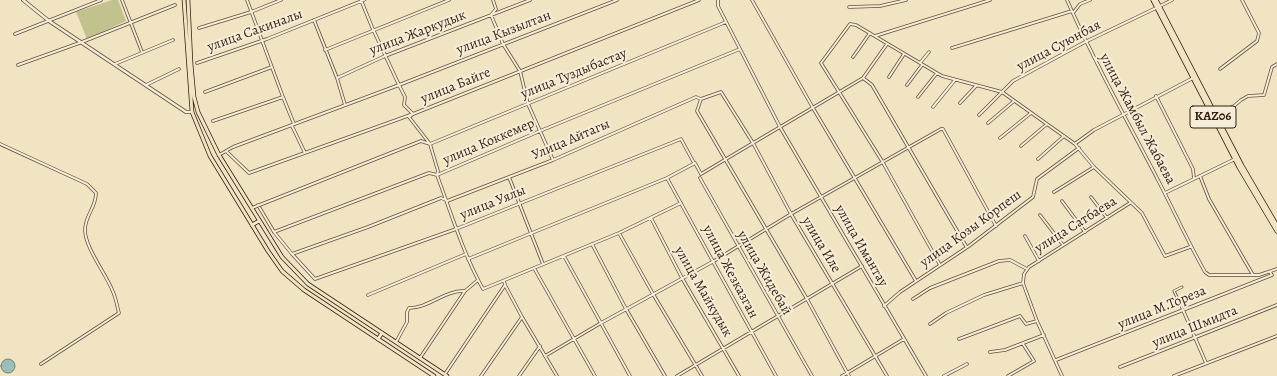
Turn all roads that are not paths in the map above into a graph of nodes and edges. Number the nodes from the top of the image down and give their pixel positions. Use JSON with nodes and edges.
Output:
{"nodes":[{"id":1,"x":24,"y":0,"type":"edge"},
{"id":2,"x":101,"y":0,"type":"edge"},
{"id":3,"x":122,"y":0,"type":"edge"},
{"id":4,"x":184,"y":0,"type":"edge"},
{"id":5,"x":188,"y":0,"type":"edge"},
{"id":6,"x":247,"y":0,"type":"edge"},
{"id":7,"x":281,"y":0,"type":"edge"},
{"id":8,"x":362,"y":0,"type":"edge"},
{"id":9,"x":449,"y":0,"type":"edge"},
{"id":10,"x":493,"y":0,"type":"edge"},
{"id":11,"x":530,"y":0,"type":"edge"},
{"id":12,"x":617,"y":0,"type":"edge"},
{"id":13,"x":698,"y":0,"type":"edge"},
{"id":14,"x":718,"y":0,"type":"edge"},
{"id":15,"x":752,"y":0,"type":"edge"},
{"id":16,"x":906,"y":0,"type":"edge"},
{"id":17,"x":990,"y":0,"type":"edge"},
{"id":18,"x":1067,"y":0,"type":"edge"},
{"id":19,"x":1090,"y":0,"type":"edge"},
{"id":20,"x":1153,"y":0,"type":"edge"},
{"id":21,"x":1156,"y":0,"type":"edge"},
{"id":22,"x":1172,"y":0,"type":"edge"},
{"id":23,"x":1242,"y":0,"type":"edge"},
{"id":24,"x":175,"y":5,"type":"dead end"},
{"id":25,"x":849,"y":7,"type":"dead end"},
{"id":26,"x":1159,"y":7,"type":"junction"},
{"id":27,"x":251,"y":12,"type":"junction"},
{"id":28,"x":1072,"y":12,"type":"junction"},
{"id":29,"x":491,"y":15,"type":"junction"},
{"id":30,"x":314,"y":20,"type":"junction"},
{"id":31,"x":49,"y":21,"type":"junction"},
{"id":32,"x":726,"y":22,"type":"junction"},
{"id":33,"x":131,"y":23,"type":"junction"},
{"id":34,"x":199,"y":28,"type":"dead end"},
{"id":35,"x":373,"y":30,"type":"junction"},
{"id":36,"x":870,"y":33,"type":"junction"},
{"id":37,"x":15,"y":34,"type":"dead end"},
{"id":38,"x":876,"y":36,"type":"junction"},
{"id":39,"x":173,"y":40,"type":"dead end"},
{"id":40,"x":262,"y":40,"type":"junction"},
{"id":41,"x":82,"y":42,"type":"junction"},
{"id":42,"x":1085,"y":42,"type":"junction"},
{"id":43,"x":503,"y":44,"type":"junction"},
{"id":44,"x":887,"y":44,"type":"junction"},
{"id":45,"x":952,"y":48,"type":"dead end"},
{"id":46,"x":740,"y":49,"type":"junction"},
{"id":47,"x":324,"y":50,"type":"junction"},
{"id":48,"x":142,"y":52,"type":"junction"},
{"id":49,"x":929,"y":52,"type":"dead end"},
{"id":50,"x":904,"y":54,"type":"junction"},
{"id":51,"x":191,"y":56,"type":"junction"},
{"id":52,"x":384,"y":56,"type":"junction"},
{"id":53,"x":187,"y":57,"type":"junction"},
{"id":54,"x":853,"y":57,"type":"dead end"},
{"id":55,"x":197,"y":63,"type":"dead end"},
{"id":56,"x":115,"y":64,"type":"junction"},
{"id":57,"x":921,"y":64,"type":"junction"},
{"id":58,"x":1277,"y":64,"type":"edge"},
{"id":59,"x":18,"y":65,"type":"dead end"},
{"id":60,"x":272,"y":67,"type":"junction"},
{"id":61,"x":179,"y":69,"type":"dead end"},
{"id":62,"x":1220,"y":69,"type":"dead end"},
{"id":63,"x":520,"y":71,"type":"junction"},
{"id":64,"x":937,"y":73,"type":"junction"},
{"id":65,"x":888,"y":77,"type":"dead end"},
{"id":66,"x":337,"y":78,"type":"junction"},
{"id":67,"x":863,"y":78,"type":"junction"},
{"id":68,"x":1193,"y":78,"type":"junction"},
{"id":69,"x":955,"y":80,"type":"junction"},
{"id":70,"x":146,"y":85,"type":"junction"},
{"id":71,"x":399,"y":85,"type":"junction"},
{"id":72,"x":907,"y":85,"type":"dead end"},
{"id":73,"x":976,"y":86,"type":"junction"},
{"id":74,"x":205,"y":92,"type":"dead end"},
{"id":75,"x":839,"y":92,"type":"junction"},
{"id":76,"x":1002,"y":92,"type":"junction"},
{"id":77,"x":1156,"y":96,"type":"junction"},
{"id":78,"x":283,"y":97,"type":"junction"},
{"id":79,"x":918,"y":97,"type":"dead end"},
{"id":80,"x":701,"y":99,"type":"junction"},
{"id":81,"x":1014,"y":101,"type":"junction"},
{"id":82,"x":528,"y":104,"type":"junction"},
{"id":83,"x":960,"y":104,"type":"dead end"},
{"id":84,"x":345,"y":106,"type":"junction"},
{"id":85,"x":812,"y":108,"type":"junction"},
{"id":86,"x":933,"y":108,"type":"dead end"},
{"id":87,"x":192,"y":112,"type":"junction"},
{"id":88,"x":1031,"y":113,"type":"junction"},
{"id":89,"x":413,"y":114,"type":"junction"},
{"id":90,"x":1124,"y":114,"type":"junction"},
{"id":91,"x":1215,"y":114,"type":"junction"},
{"id":92,"x":979,"y":115,"type":"dead end"},
{"id":93,"x":213,"y":121,"type":"dead end"},
{"id":94,"x":988,"y":123,"type":"dead end"},
{"id":95,"x":1047,"y":124,"type":"junction"},
{"id":96,"x":293,"y":125,"type":"junction"},
{"id":97,"x":780,"y":127,"type":"junction"},
{"id":98,"x":540,"y":131,"type":"junction"},
{"id":99,"x":1064,"y":136,"type":"junction"},
{"id":100,"x":1000,"y":138,"type":"dead end"},
{"id":101,"x":753,"y":143,"type":"junction"},
{"id":102,"x":0,"y":144,"type":"edge"},
{"id":103,"x":430,"y":144,"type":"junction"},
{"id":104,"x":1075,"y":144,"type":"junction"},
{"id":105,"x":910,"y":146,"type":"junction"},
{"id":106,"x":1021,"y":146,"type":"dead end"},
{"id":107,"x":1079,"y":148,"type":"junction"},
{"id":108,"x":226,"y":151,"type":"junction"},
{"id":109,"x":305,"y":153,"type":"junction"},
{"id":110,"x":219,"y":155,"type":"junction"},
{"id":111,"x":1235,"y":158,"type":"junction"},
{"id":112,"x":1038,"y":159,"type":"dead end"},
{"id":113,"x":553,"y":160,"type":"junction"},
{"id":114,"x":725,"y":161,"type":"junction"},
{"id":115,"x":882,"y":161,"type":"junction"},
{"id":116,"x":695,"y":163,"type":"junction"},
{"id":117,"x":1240,"y":166,"type":"junction"},
{"id":118,"x":1094,"y":167,"type":"junction"},
{"id":119,"x":437,"y":175,"type":"junction"},
{"id":120,"x":1200,"y":176,"type":"junction"},
{"id":121,"x":509,"y":177,"type":"junction"},
{"id":122,"x":855,"y":177,"type":"junction"},
{"id":123,"x":667,"y":178,"type":"junction"},
{"id":124,"x":700,"y":178,"type":"dead end"},
{"id":125,"x":1194,"y":179,"type":"junction"},
{"id":126,"x":1054,"y":192,"type":"dead end"},
{"id":127,"x":1165,"y":193,"type":"junction"},
{"id":128,"x":821,"y":197,"type":"junction"},
{"id":129,"x":1091,"y":197,"type":"dead end"},
{"id":130,"x":447,"y":201,"type":"junction"},
{"id":131,"x":1062,"y":201,"type":"dead end"},
{"id":132,"x":681,"y":203,"type":"junction"},
{"id":133,"x":1130,"y":203,"type":"junction"},
{"id":134,"x":519,"y":204,"type":"junction"},
{"id":135,"x":258,"y":205,"type":"junction"},
{"id":136,"x":251,"y":208,"type":"junction"},
{"id":137,"x":792,"y":214,"type":"junction"},
{"id":138,"x":1040,"y":215,"type":"dead end"},
{"id":139,"x":650,"y":218,"type":"junction"},
{"id":140,"x":1107,"y":218,"type":"junction"},
{"id":141,"x":259,"y":221,"type":"junction"},
{"id":142,"x":252,"y":225,"type":"junction"},
{"id":143,"x":996,"y":226,"type":"junction"},
{"id":144,"x":1277,"y":226,"type":"edge"},
{"id":145,"x":456,"y":228,"type":"junction"},
{"id":146,"x":765,"y":229,"type":"junction"},
{"id":147,"x":1277,"y":231,"type":"edge"},
{"id":148,"x":274,"y":232,"type":"junction"},
{"id":149,"x":1085,"y":232,"type":"junction"},
{"id":150,"x":531,"y":233,"type":"junction"},
{"id":151,"x":619,"y":233,"type":"junction"},
{"id":152,"x":1025,"y":236,"type":"dead end"},
{"id":153,"x":592,"y":244,"type":"junction"},
{"id":154,"x":1063,"y":245,"type":"junction"},
{"id":155,"x":737,"y":246,"type":"junction"},
{"id":156,"x":967,"y":247,"type":"junction"},
{"id":157,"x":1190,"y":247,"type":"junction"},
{"id":158,"x":292,"y":254,"type":"junction"},
{"id":159,"x":466,"y":254,"type":"junction"},
{"id":160,"x":564,"y":256,"type":"junction"},
{"id":161,"x":468,"y":259,"type":"junction"},
{"id":162,"x":714,"y":261,"type":"junction"},
{"id":163,"x":1039,"y":261,"type":"junction"},
{"id":164,"x":543,"y":264,"type":"junction"},
{"id":165,"x":940,"y":264,"type":"junction"},
{"id":166,"x":862,"y":266,"type":"junction"},
{"id":167,"x":534,"y":268,"type":"junction"},
{"id":168,"x":1028,"y":269,"type":"junction"},
{"id":169,"x":1277,"y":269,"type":"edge"},
{"id":170,"x":1270,"y":272,"type":"junction"},
{"id":171,"x":1253,"y":275,"type":"junction"},
{"id":172,"x":682,"y":278,"type":"junction"},
{"id":173,"x":478,"y":280,"type":"junction"},
{"id":174,"x":504,"y":281,"type":"junction"},
{"id":175,"x":916,"y":281,"type":"junction"},
{"id":176,"x":1023,"y":282,"type":"junction"},
{"id":177,"x":833,"y":284,"type":"junction"},
{"id":178,"x":505,"y":285,"type":"junction"},
{"id":179,"x":1182,"y":287,"type":"dead end"},
{"id":180,"x":465,"y":291,"type":"junction"},
{"id":181,"x":653,"y":294,"type":"junction"},
{"id":182,"x":368,"y":295,"type":"dead end"},
{"id":183,"x":807,"y":299,"type":"junction"},
{"id":184,"x":913,"y":299,"type":"dead end"},
{"id":185,"x":1277,"y":305,"type":"edge"},
{"id":186,"x":884,"y":306,"type":"junction"},
{"id":187,"x":626,"y":309,"type":"junction"},
{"id":188,"x":1183,"y":310,"type":"junction"},
{"id":189,"x":778,"y":316,"type":"junction"},
{"id":190,"x":522,"y":317,"type":"junction"},
{"id":191,"x":1037,"y":321,"type":"junction"},
{"id":192,"x":601,"y":323,"type":"junction"},
{"id":193,"x":930,"y":324,"type":"dead end"},
{"id":194,"x":751,"y":332,"type":"junction"},
{"id":195,"x":382,"y":333,"type":"junction"},
{"id":196,"x":1044,"y":335,"type":"junction"},
{"id":197,"x":1277,"y":336,"type":"edge"},
{"id":198,"x":1195,"y":337,"type":"junction"},
{"id":199,"x":378,"y":339,"type":"junction"},
{"id":200,"x":904,"y":339,"type":"junction"},
{"id":201,"x":574,"y":340,"type":"junction"},
{"id":202,"x":959,"y":340,"type":"dead end"},
{"id":203,"x":396,"y":342,"type":"junction"},
{"id":204,"x":1023,"y":344,"type":"junction"},
{"id":205,"x":540,"y":346,"type":"junction"},
{"id":206,"x":724,"y":348,"type":"junction"},
{"id":207,"x":990,"y":352,"type":"dead end"},
{"id":208,"x":546,"y":356,"type":"junction"},
{"id":209,"x":874,"y":356,"type":"junction"},
{"id":210,"x":420,"y":358,"type":"junction"},
{"id":211,"x":1056,"y":360,"type":"junction"},
{"id":212,"x":1206,"y":363,"type":"junction"},
{"id":213,"x":41,"y":364,"type":"dead end"},
{"id":214,"x":968,"y":364,"type":"dead end"},
{"id":215,"x":695,"y":365,"type":"junction"},
{"id":216,"x":1120,"y":367,"type":"dead end"},
{"id":217,"x":847,"y":373,"type":"junction"},
{"id":218,"x":446,"y":375,"type":"edge"},
{"id":219,"x":434,"y":376,"type":"edge"},
{"id":220,"x":482,"y":376,"type":"edge"},
{"id":221,"x":519,"y":376,"type":"edge"},
{"id":222,"x":557,"y":376,"type":"edge"},
{"id":223,"x":595,"y":376,"type":"edge"},
{"id":224,"x":630,"y":376,"type":"edge"},
{"id":225,"x":665,"y":376,"type":"edge"},
{"id":226,"x":677,"y":376,"type":"edge"},
{"id":227,"x":702,"y":376,"type":"edge"},
{"id":228,"x":739,"y":376,"type":"edge"},
{"id":229,"x":776,"y":376,"type":"edge"},
{"id":230,"x":812,"y":376,"type":"edge"},
{"id":231,"x":842,"y":376,"type":"edge"},
{"id":232,"x":849,"y":376,"type":"edge"},
{"id":233,"x":887,"y":376,"type":"edge"},
{"id":234,"x":926,"y":376,"type":"edge"},
{"id":235,"x":944,"y":376,"type":"edge"},
{"id":236,"x":1008,"y":376,"type":"edge"},
{"id":237,"x":1062,"y":376,"type":"edge"},
{"id":238,"x":1174,"y":376,"type":"edge"}],
"edges":[{"from":1,"to":31,"type":"street"},
{"from":2,"to":31,"type":"street"},
{"from":3,"to":33,"type":"street"},
{"from":4,"to":53,"type":"main road"},
{"from":5,"to":51,"type":"main road"},
{"from":6,"to":27,"type":"street"},
{"from":7,"to":27,"type":"street"},
{"from":8,"to":30,"type":"street","name":"улица Сакиналы"},
{"from":8,"to":35,"type":"street"},
{"from":9,"to":35,"type":"street"},
{"from":10,"to":29,"type":"street"},
{"from":11,"to":29,"type":"street","name":"улица Жаркудык"},
{"from":12,"to":43,"type":"street","name":"улица Кызылтан"},
{"from":13,"to":63,"type":"street","name":"улица Байге"},
{"from":14,"to":32,"type":"street","name":"улица Имантау"},
{"from":15,"to":85,"type":"street"},
{"from":16,"to":25,"type":"street"},
{"from":17,"to":38,"type":"street"},
{"from":18,"to":28,"type":"street","name":"улица Жамбыл Жабаева"},
{"from":19,"to":28,"type":"street"},
{"from":20,"to":26,"type":"highway","number":"KАZ06"},
{"from":21,"to":26,"type":"highway","number":"KАZ06"},
{"from":22,"to":26,"type":"street","name":"улица Суюнбая"},
{"from":23,"to":62,"type":"street"},
{"from":24,"to":33,"type":"street"},
{"from":26,"to":42,"type":"street","name":"улица Суюнбая"},
{"from":26,"to":68,"type":"highway","number":"KАZ06"},
{"from":26,"to":91,"type":"highway","number":"KАZ06"},
{"from":27,"to":34,"type":"street"},
{"from":27,"to":40,"type":"street"},
{"from":28,"to":42,"type":"street","name":"улица Жамбыл Жабаева"},
{"from":28,"to":45,"type":"street"},
{"from":29,"to":43,"type":"street"},
{"from":29,"to":52,"type":"street","name":"улица Жаркудык"},
{"from":30,"to":40,"type":"street","name":"улица Сакиналы"},
{"from":30,"to":47,"type":"street"},
{"from":31,"to":37,"type":"street"},
{"from":31,"to":41,"type":"street"},
{"from":32,"to":46,"type":"street","name":"улица Имантау"},
{"from":32,"to":82,"type":"street","name":"улица Туздыбастау"},
{"from":33,"to":41,"type":"street"},
{"from":33,"to":48,"type":"street"},
{"from":35,"to":47,"type":"street"},
{"from":35,"to":52,"type":"street"},
{"from":36,"to":38,"type":"street"},
{"from":36,"to":54,"type":"street"},
{"from":36,"to":75,"type":"street"},
{"from":38,"to":44,"type":"street"},
{"from":39,"to":48,"type":"street"},
{"from":40,"to":55,"type":"street","name":"улица Сакиналы"},
{"from":40,"to":60,"type":"street"},
{"from":41,"to":56,"type":"street"},
{"from":41,"to":59,"type":"street"},
{"from":42,"to":76,"type":"street","name":"улица Суюнбая"},
{"from":42,"to":90,"type":"street","name":"улица Жамбыл Жабаева"},
{"from":43,"to":63,"type":"street"},
{"from":43,"to":71,"type":"street","name":"улица Кызылтан"},
{"from":44,"to":50,"type":"street"},
{"from":44,"to":67,"type":"street"},
{"from":46,"to":97,"type":"street","name":"улица Имантау"},
{"from":46,"to":98,"type":"street","name":"улица Коккемер"},
{"from":47,"to":66,"type":"street"},
{"from":48,"to":56,"type":"street"},
{"from":49,"to":57,"type":"street"},
{"from":50,"to":57,"type":"street"},
{"from":50,"to":65,"type":"street"},
{"from":51,"to":53,"type":"street"},
{"from":51,"to":110,"type":"main road"},
{"from":52,"to":66,"type":"street","name":"улица Жаркудык"},
{"from":52,"to":71,"type":"street"},
{"from":53,"to":87,"type":"main road"},
{"from":56,"to":70,"type":"street"},
{"from":57,"to":64,"type":"street"},
{"from":57,"to":72,"type":"street"},
{"from":58,"to":91,"type":"street"},
{"from":60,"to":74,"type":"street"},
{"from":60,"to":78,"type":"street"},
{"from":61,"to":70,"type":"street"},
{"from":63,"to":82,"type":"street"},
{"from":63,"to":89,"type":"street","name":"улица Байге"},
{"from":64,"to":69,"type":"street"},
{"from":64,"to":79,"type":"street"},
{"from":66,"to":84,"type":"street"},
{"from":67,"to":75,"type":"street"},
{"from":67,"to":105,"type":"street"},
{"from":68,"to":77,"type":"street"},
{"from":68,"to":111,"type":"highway","number":"KАZ06"},
{"from":69,"to":73,"type":"street"},
{"from":69,"to":86,"type":"street"},
{"from":70,"to":87,"type":"street"},
{"from":71,"to":84,"type":"street","name":"улица Кызылтан"},
{"from":71,"to":89,"type":"street"},
{"from":73,"to":76,"type":"street"},
{"from":73,"to":83,"type":"street"},
{"from":75,"to":85,"type":"street"},
{"from":75,"to":115,"type":"street"},
{"from":76,"to":81,"type":"street"},
{"from":76,"to":92,"type":"street","name":"улица Суюнбая"},
{"from":77,"to":90,"type":"street"},
{"from":77,"to":125,"type":"street"},
{"from":78,"to":93,"type":"street"},
{"from":78,"to":96,"type":"street"},
{"from":80,"to":101,"type":"street","name":"Улица Айтагы"},
{"from":80,"to":113,"type":"street","name":"Улица Айтагы"},
{"from":80,"to":114,"type":"street"},
{"from":81,"to":88,"type":"street"},
{"from":81,"to":94,"type":"street"},
{"from":82,"to":98,"type":"street"},
{"from":82,"to":103,"type":"street","name":"улица Туздыбастау"},
{"from":84,"to":96,"type":"street","name":"улица Кызылтан"},
{"from":85,"to":97,"type":"street"},
{"from":85,"to":122,"type":"street"},
{"from":87,"to":142,"type":"main road"},
{"from":88,"to":95,"type":"street"},
{"from":88,"to":100,"type":"street"},
{"from":89,"to":103,"type":"street"},
{"from":89,"to":109,"type":"street","name":"улица Байге"},
{"from":90,"to":104,"type":"street"},
{"from":90,"to":127,"type":"street","name":"улица Жамбыл Жабаева"},
{"from":91,"to":117,"type":"highway","number":"KАZ06"},
{"from":95,"to":99,"type":"street"},
{"from":95,"to":106,"type":"street"},
{"from":96,"to":108,"type":"street","name":"улица Кызылтан"},
{"from":96,"to":109,"type":"street"},
{"from":97,"to":101,"type":"street"},
{"from":97,"to":128,"type":"street","name":"улица Имантау"},
{"from":98,"to":113,"type":"street"},
{"from":98,"to":119,"type":"street","name":"улица Коккемер"},
{"from":99,"to":104,"type":"street"},
{"from":99,"to":112,"type":"street"},
{"from":101,"to":114,"type":"street"},
{"from":101,"to":137,"type":"street"},
{"from":102,"to":213,"type":"street"},
{"from":103,"to":119,"type":"street"},
{"from":103,"to":135,"type":"street","name":"улица Туздыбастау"},
{"from":104,"to":107,"type":"street"},
{"from":105,"to":115,"type":"street"},
{"from":105,"to":143,"type":"street"},
{"from":105,"to":156,"type":"street"},
{"from":107,"to":118,"type":"street"},
{"from":107,"to":143,"type":"street","name":"улица Козы Корпеш"},
{"from":108,"to":109,"type":"street","name":"улица Байге"},
{"from":108,"to":110,"type":"street","name":"улица Кызылтан"},
{"from":110,"to":136,"type":"main road"},
{"from":111,"to":117,"type":"highway","number":"KАZ06"},
{"from":111,"to":120,"type":"street"},
{"from":113,"to":121,"type":"street","name":"Улица Айтагы"},
{"from":114,"to":116,"type":"street"},
{"from":114,"to":146,"type":"street"},
{"from":115,"to":122,"type":"street","name":"улица Иле"},
{"from":115,"to":165,"type":"street"},
{"from":116,"to":123,"type":"street"},
{"from":116,"to":134,"type":"street","name":"улица Уялы"},
{"from":117,"to":144,"type":"highway","number":"KАZ06"},
{"from":117,"to":147,"type":"highway","number":"KАZ06"},
{"from":118,"to":126,"type":"street"},
{"from":118,"to":133,"type":"street"},
{"from":119,"to":130,"type":"street"},
{"from":119,"to":148,"type":"street","name":"улица Коккемер"},
{"from":120,"to":125,"type":"street"},
{"from":120,"to":171,"type":"street"},
{"from":121,"to":130,"type":"street","name":"Улица Айтагы"},
{"from":121,"to":134,"type":"street"},
{"from":122,"to":128,"type":"street","name":"улица Иле"},
{"from":122,"to":175,"type":"street"},
{"from":123,"to":132,"type":"street","name":"улица Жезказган"},
{"from":123,"to":150,"type":"street"},
{"from":124,"to":155,"type":"street","name":"улица Жидебай"},
{"from":125,"to":127,"type":"street"},
{"from":127,"to":157,"type":"street","name":"улица Жамбыл Жабаева"},
{"from":128,"to":137,"type":"street","name":"улица Иле"},
{"from":128,"to":166,"type":"street","name":"улица Имантау"},
{"from":129,"to":140,"type":"street"},
{"from":130,"to":145,"type":"street"},
{"from":130,"to":158,"type":"street","name":"Улица Айтагы"},
{"from":131,"to":149,"type":"street"},
{"from":132,"to":139,"type":"street"},
{"from":132,"to":162,"type":"street","name":"улица Жезказган"},
{"from":133,"to":140,"type":"street","name":"улица Сатбаева"},
{"from":133,"to":157,"type":"street","name":"улица Сатбаева"},
{"from":134,"to":145,"type":"street","name":"улица Уялы"},
{"from":134,"to":150,"type":"street"},
{"from":135,"to":136,"type":"street","name":"улица Туздыбастау"},
{"from":135,"to":148,"type":"street"},
{"from":136,"to":141,"type":"main road"},
{"from":137,"to":146,"type":"street"},
{"from":137,"to":177,"type":"street","name":"улица Иле"},
{"from":138,"to":154,"type":"street"},
{"from":139,"to":151,"type":"street"},
{"from":139,"to":172,"type":"street","name":"улица Майкудык"},
{"from":140,"to":149,"type":"street","name":"улица Сатбаева"},
{"from":141,"to":142,"type":"main road"},
{"from":141,"to":195,"type":"main road"},
{"from":142,"to":199,"type":"main road"},
{"from":143,"to":156,"type":"street","name":"улица Козы Корпеш"},
{"from":145,"to":158,"type":"street","name":"улица Уялы"},
{"from":145,"to":159,"type":"street"},
{"from":146,"to":155,"type":"street"},
{"from":146,"to":183,"type":"street"},
{"from":148,"to":158,"type":"street"},
{"from":149,"to":154,"type":"street","name":"улица Сатбаева"},
{"from":150,"to":161,"type":"street"},
{"from":150,"to":164,"type":"street"},
{"from":151,"to":153,"type":"street"},
{"from":151,"to":181,"type":"street"},
{"from":152,"to":163,"type":"street"},
{"from":153,"to":160,"type":"street"},
{"from":153,"to":187,"type":"street"},
{"from":154,"to":163,"type":"street","name":"улица Сатбаева"},
{"from":155,"to":162,"type":"street"},
{"from":155,"to":189,"type":"street","name":"улица Жидебай"},
{"from":156,"to":165,"type":"street","name":"улица Козы Корпеш"},
{"from":157,"to":171,"type":"street"},
{"from":159,"to":161,"type":"street"},
{"from":159,"to":182,"type":"street"},
{"from":160,"to":164,"type":"street"},
{"from":160,"to":192,"type":"street"},
{"from":161,"to":173,"type":"street"},
{"from":162,"to":172,"type":"street"},
{"from":162,"to":194,"type":"street","name":"улица Жезказган"},
{"from":163,"to":168,"type":"street","name":"улица Сатбаева"},
{"from":164,"to":167,"type":"street"},
{"from":165,"to":175,"type":"street","name":"улица Козы Корпеш"},
{"from":166,"to":177,"type":"street"},
{"from":166,"to":186,"type":"street","name":"улица Имантау"},
{"from":167,"to":174,"type":"street"},
{"from":167,"to":201,"type":"street"},
{"from":168,"to":176,"type":"street","name":"улица Сатбаева"},
{"from":168,"to":184,"type":"street"},
{"from":169,"to":170,"type":"street"},
{"from":170,"to":171,"type":"street"},
{"from":170,"to":188,"type":"street","name":"улица М.Тореза"},
{"from":172,"to":181,"type":"street"},
{"from":172,"to":206,"type":"street","name":"улица Майкудык"},
{"from":173,"to":174,"type":"street"},
{"from":173,"to":180,"type":"street"},
{"from":174,"to":178,"type":"street"},
{"from":175,"to":186,"type":"street","name":"улица Козы Корпеш"},
{"from":176,"to":191,"type":"street"},
{"from":176,"to":193,"type":"street"},
{"from":177,"to":183,"type":"street"},
{"from":177,"to":209,"type":"street","name":"улица Иле"},
{"from":178,"to":190,"type":"street"},
{"from":178,"to":218,"type":"street"},
{"from":179,"to":188,"type":"street"},
{"from":180,"to":203,"type":"street"},
{"from":180,"to":210,"type":"street"},
{"from":181,"to":187,"type":"street"},
{"from":181,"to":215,"type":"street"},
{"from":183,"to":189,"type":"street"},
{"from":183,"to":217,"type":"street"},
{"from":185,"to":198,"type":"street","name":"улица Шмидта"},
{"from":186,"to":200,"type":"street","name":"улица Имантау"},
{"from":187,"to":192,"type":"street"},
{"from":187,"to":225,"type":"street"},
{"from":188,"to":198,"type":"street"},
{"from":188,"to":211,"type":"street","name":"улица М.Тореза"},
{"from":189,"to":194,"type":"street"},
{"from":189,"to":230,"type":"street","name":"улица Жидебай"},
{"from":190,"to":205,"type":"street"},
{"from":190,"to":220,"type":"street"},
{"from":191,"to":196,"type":"street"},
{"from":191,"to":202,"type":"street"},
{"from":192,"to":201,"type":"street"},
{"from":192,"to":224,"type":"street"},
{"from":194,"to":206,"type":"street"},
{"from":194,"to":229,"type":"street","name":"улица Жезказган"},
{"from":195,"to":199,"type":"main road"},
{"from":195,"to":203,"type":"main road"},
{"from":196,"to":204,"type":"street"},
{"from":196,"to":211,"type":"street"},
{"from":197,"to":212,"type":"street"},
{"from":198,"to":212,"type":"street"},
{"from":198,"to":216,"type":"street","name":"улица Шмидта"},
{"from":199,"to":219,"type":"main road"},
{"from":200,"to":209,"type":"street"},
{"from":200,"to":234,"type":"street","name":"улица Имантау"},
{"from":201,"to":208,"type":"street"},
{"from":201,"to":223,"type":"street"},
{"from":203,"to":210,"type":"main road"},
{"from":204,"to":207,"type":"street"},
{"from":204,"to":236,"type":"street"},
{"from":205,"to":208,"type":"street"},
{"from":205,"to":221,"type":"street"},
{"from":206,"to":215,"type":"street"},
{"from":206,"to":228,"type":"street","name":"улица Майкудык"},
{"from":208,"to":222,"type":"street"},
{"from":209,"to":217,"type":"street"},
{"from":209,"to":233,"type":"street","name":"улица Иле"},
{"from":210,"to":218,"type":"main road"},
{"from":211,"to":237,"type":"street"},
{"from":212,"to":238,"type":"street"},
{"from":214,"to":235,"type":"street"},
{"from":215,"to":226,"type":"street"},
{"from":215,"to":227,"type":"street"},
{"from":217,"to":231,"type":"street"},
{"from":217,"to":232,"type":"street"}]}
